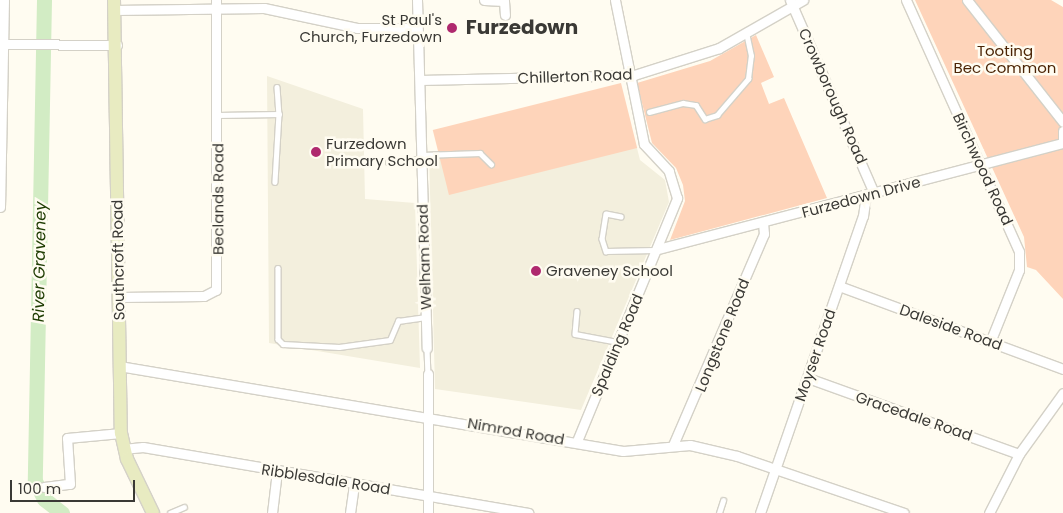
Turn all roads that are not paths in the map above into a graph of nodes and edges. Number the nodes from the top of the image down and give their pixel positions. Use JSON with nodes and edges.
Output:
{"nodes":[{"id":1,"x":4,"y":0,"type":"edge"},
{"id":2,"x":417,"y":0,"type":"edge"},
{"id":3,"x":484,"y":0,"type":"edge"},
{"id":4,"x":615,"y":0,"type":"edge"},
{"id":5,"x":803,"y":0,"type":"edge"},
{"id":6,"x":906,"y":0,"type":"edge"},
{"id":7,"x":967,"y":0,"type":"edge"},
{"id":8,"x":791,"y":3,"type":"edge"},
{"id":9,"x":216,"y":4,"type":"edge"},
{"id":10,"x":114,"y":5,"type":"edge"},
{"id":11,"x":505,"y":15,"type":"dead end"},
{"id":12,"x":417,"y":28,"type":"junction"},
{"id":13,"x":746,"y":33,"type":"junction"},
{"id":14,"x":2,"y":44,"type":"edge"},
{"id":15,"x":116,"y":45,"type":"junction"},
{"id":16,"x":628,"y":76,"type":"junction"},
{"id":17,"x":420,"y":80,"type":"junction"},
{"id":18,"x":277,"y":87,"type":"dead end"},
{"id":19,"x":649,"y":112,"type":"dead end"},
{"id":20,"x":217,"y":114,"type":"junction"},
{"id":21,"x":279,"y":114,"type":"junction"},
{"id":22,"x":1,"y":117,"type":"edge"},
{"id":23,"x":1063,"y":122,"type":"edge"},
{"id":24,"x":1063,"y":131,"type":"edge"},
{"id":25,"x":1063,"y":142,"type":"edge"},
{"id":26,"x":421,"y":157,"type":"junction"},
{"id":27,"x":388,"y":162,"type":"dead end"},
{"id":28,"x":491,"y":164,"type":"dead end"},
{"id":29,"x":981,"y":165,"type":"junction"},
{"id":30,"x":275,"y":182,"type":"dead end"},
{"id":31,"x":0,"y":189,"type":"edge"},
{"id":32,"x":870,"y":194,"type":"junction"},
{"id":33,"x":0,"y":207,"type":"edge"},
{"id":34,"x":620,"y":217,"type":"dead end"},
{"id":35,"x":763,"y":223,"type":"junction"},
{"id":36,"x":658,"y":249,"type":"junction"},
{"id":37,"x":278,"y":268,"type":"dead end"},
{"id":38,"x":839,"y":286,"type":"junction"},
{"id":39,"x":119,"y":297,"type":"junction"},
{"id":40,"x":578,"y":311,"type":"dead end"},
{"id":41,"x":426,"y":317,"type":"junction"},
{"id":42,"x":618,"y":342,"type":"junction"},
{"id":43,"x":990,"y":342,"type":"junction"},
{"id":44,"x":427,"y":348,"type":"joint"},
{"id":45,"x":119,"y":366,"type":"junction"},
{"id":46,"x":1063,"y":369,"type":"edge"},
{"id":47,"x":428,"y":374,"type":"joint"},
{"id":48,"x":808,"y":378,"type":"junction"},
{"id":49,"x":1063,"y":393,"type":"edge"},
{"id":50,"x":429,"y":416,"type":"junction"},
{"id":51,"x":121,"y":433,"type":"junction"},
{"id":52,"x":577,"y":441,"type":"junction"},
{"id":53,"x":673,"y":445,"type":"junction"},
{"id":54,"x":124,"y":449,"type":"junction"},
{"id":55,"x":1019,"y":454,"type":"junction"},
{"id":56,"x":775,"y":470,"type":"junction"},
{"id":57,"x":277,"y":471,"type":"junction"},
{"id":58,"x":354,"y":483,"type":"junction"},
{"id":59,"x":44,"y":487,"type":"dead end"},
{"id":60,"x":431,"y":496,"type":"junction"},
{"id":61,"x":723,"y":502,"type":"dead end"},
{"id":62,"x":184,"y":507,"type":"dead end"},
{"id":63,"x":154,"y":513,"type":"edge"},
{"id":64,"x":170,"y":513,"type":"edge"},
{"id":65,"x":272,"y":513,"type":"edge"},
{"id":66,"x":350,"y":513,"type":"edge"},
{"id":67,"x":428,"y":513,"type":"edge"},
{"id":68,"x":528,"y":513,"type":"edge"},
{"id":69,"x":719,"y":513,"type":"edge"},
{"id":70,"x":760,"y":513,"type":"edge"},
{"id":71,"x":904,"y":513,"type":"edge"},
{"id":72,"x":989,"y":513,"type":"edge"}],
"edges":[{"from":1,"to":14,"type":"street"},
{"from":2,"to":12,"type":"street","name":"Welham Road"},
{"from":3,"to":11,"type":"street"},
{"from":4,"to":16,"type":"street","name":"Spalding Road"},
{"from":5,"to":8,"type":"street","name":"Chillerton Road"},
{"from":6,"to":29,"type":"street","name":"Birchwood Road"},
{"from":7,"to":23,"type":"street"},
{"from":8,"to":13,"type":"street","name":"Chillerton Road"},
{"from":8,"to":32,"type":"street","name":"Crowborough Road"},
{"from":9,"to":10,"type":"street"},
{"from":9,"to":12,"type":"street"},
{"from":9,"to":20,"type":"street","name":"Beclands Road"},
{"from":10,"to":15,"type":"street","name":"Southcroft Road"},
{"from":12,"to":17,"type":"street","name":"Welham Road"},
{"from":13,"to":16,"type":"street","name":"Chillerton Road"},
{"from":13,"to":19,"type":"lane"},
{"from":14,"to":15,"type":"street"},
{"from":14,"to":22,"type":"street"},
{"from":15,"to":39,"type":"street","name":"Southcroft Road"},
{"from":16,"to":17,"type":"street","name":"Chillerton Road"},
{"from":16,"to":36,"type":"street","name":"Spalding Road"},
{"from":17,"to":26,"type":"street","name":"Welham Road"},
{"from":18,"to":21,"type":"lane"},
{"from":20,"to":21,"type":"lane"},
{"from":20,"to":39,"type":"street","name":"Beclands Road"},
{"from":21,"to":30,"type":"lane"},
{"from":22,"to":31,"type":"street"},
{"from":24,"to":25,"type":"street"},
{"from":25,"to":29,"type":"street","name":"Furzedown Drive"},
{"from":26,"to":27,"type":"lane"},
{"from":26,"to":28,"type":"lane"},
{"from":26,"to":41,"type":"street","name":"Welham Road"},
{"from":29,"to":32,"type":"street","name":"Furzedown Drive"},
{"from":29,"to":43,"type":"street","name":"Birchwood Road"},
{"from":31,"to":33,"type":"street"},
{"from":32,"to":35,"type":"street","name":"Furzedown Drive"},
{"from":32,"to":38,"type":"street","name":"Moyser Road"},
{"from":34,"to":36,"type":"lane"},
{"from":35,"to":36,"type":"street","name":"Furzedown Drive"},
{"from":35,"to":53,"type":"street","name":"Longstone Road"},
{"from":36,"to":42,"type":"street","name":"Spalding Road"},
{"from":37,"to":41,"type":"lane"},
{"from":38,"to":43,"type":"street","name":"Daleside Road"},
{"from":38,"to":48,"type":"street","name":"Moyser Road"},
{"from":39,"to":45,"type":"street","name":"Southcroft Road"},
{"from":40,"to":42,"type":"lane"},
{"from":41,"to":44,"type":"street","name":"Welham Road"},
{"from":42,"to":52,"type":"street","name":"Spalding Road"},
{"from":43,"to":46,"type":"street","name":"Daleside Road"},
{"from":44,"to":47,"type":"lane","name":"Welham Road"},
{"from":45,"to":50,"type":"street","name":"Nimrod Road"},
{"from":45,"to":51,"type":"street","name":"Southcroft Road"},
{"from":47,"to":50,"type":"street","name":"Welham Road"},
{"from":48,"to":55,"type":"street","name":"Gracedale Road"},
{"from":48,"to":56,"type":"street","name":"Moyser Road"},
{"from":49,"to":55,"type":"street"},
{"from":50,"to":52,"type":"street","name":"Nimrod Road"},
{"from":50,"to":60,"type":"street","name":"Welham Road"},
{"from":51,"to":54,"type":"street","name":"Southcroft Road"},
{"from":51,"to":59,"type":"street"},
{"from":52,"to":53,"type":"street","name":"Nimrod Road"},
{"from":53,"to":56,"type":"street","name":"Nimrod Road"},
{"from":54,"to":57,"type":"street","name":"Ribblesdale Road"},
{"from":54,"to":63,"type":"street","name":"Southcroft Road"},
{"from":55,"to":72,"type":"street"},
{"from":56,"to":70,"type":"street","name":"Moyser Road"},
{"from":56,"to":71,"type":"street","name":"Nimrod Road"},
{"from":57,"to":58,"type":"street","name":"Ribblesdale Road"},
{"from":57,"to":65,"type":"street"},
{"from":58,"to":60,"type":"street","name":"Ribblesdale Road"},
{"from":58,"to":66,"type":"street"},
{"from":60,"to":67,"type":"street","name":"Welham Road"},
{"from":60,"to":68,"type":"street","name":"Ribblesdale Road"},
{"from":61,"to":69,"type":"lane"},
{"from":62,"to":64,"type":"lane"}]}
